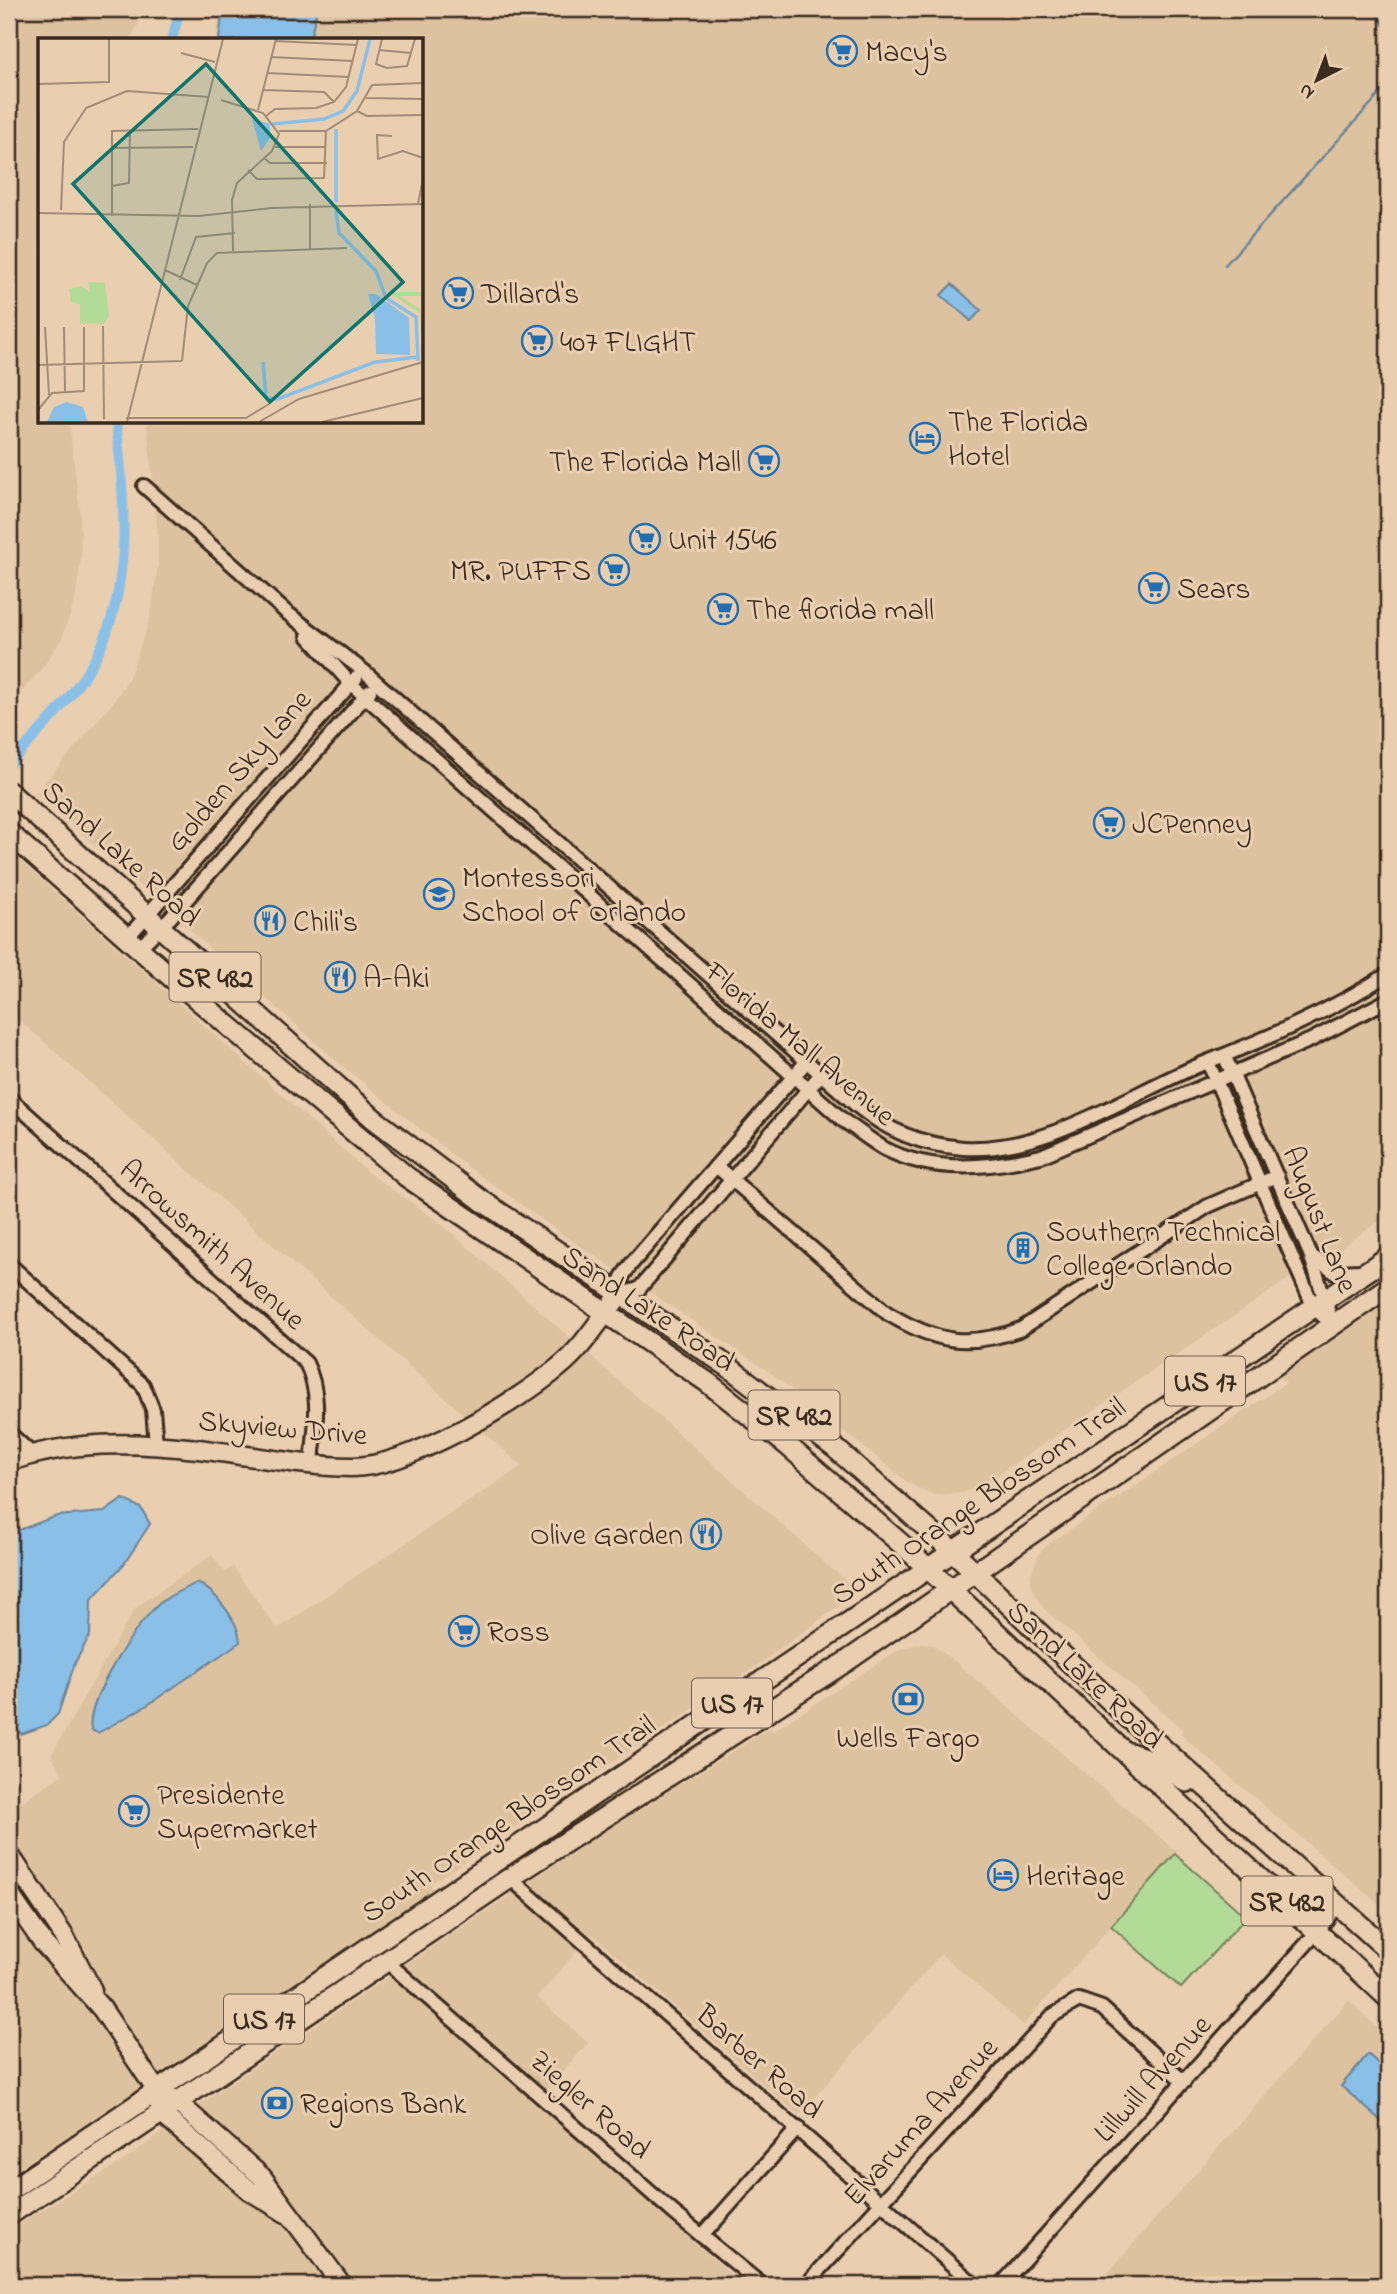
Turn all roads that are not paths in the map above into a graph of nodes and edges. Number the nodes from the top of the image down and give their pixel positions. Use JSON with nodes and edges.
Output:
{"nodes":[{"id":1,"x":144,"y":486,"type":"dead end"},
{"id":2,"x":286,"y":612,"type":"junction"},
{"id":3,"x":365,"y":672,"type":"junction"},
{"id":4,"x":350,"y":683,"type":"junction"},
{"id":5,"x":377,"y":683,"type":"junction"},
{"id":6,"x":365,"y":696,"type":"junction"},
{"id":7,"x":476,"y":770,"type":"junction"},
{"id":8,"x":464,"y":784,"type":"junction"},
{"id":9,"x":9,"y":792,"type":"edge"},
{"id":10,"x":9,"y":833,"type":"edge"},
{"id":11,"x":154,"y":921,"type":"junction"},
{"id":12,"x":133,"y":943,"type":"junction"},
{"id":13,"x":1388,"y":974,"type":"edge"},
{"id":14,"x":1388,"y":1000,"type":"edge"},
{"id":15,"x":1224,"y":1057,"type":"junction"},
{"id":16,"x":807,"y":1061,"type":"junction"},
{"id":17,"x":1208,"y":1062,"type":"junction"},
{"id":18,"x":821,"y":1074,"type":"junction"},
{"id":19,"x":1232,"y":1074,"type":"junction"},
{"id":20,"x":793,"y":1076,"type":"junction"},
{"id":21,"x":1216,"y":1081,"type":"junction"},
{"id":22,"x":807,"y":1089,"type":"junction"},
{"id":23,"x":9,"y":1098,"type":"edge"},
{"id":24,"x":425,"y":1158,"type":"junction"},
{"id":25,"x":716,"y":1166,"type":"junction"},
{"id":26,"x":1277,"y":1176,"type":"junction"},
{"id":27,"x":407,"y":1177,"type":"junction"},
{"id":28,"x":731,"y":1179,"type":"junction"},
{"id":29,"x":1258,"y":1182,"type":"junction"},
{"id":30,"x":1310,"y":1254,"type":"junction"},
{"id":31,"x":1388,"y":1257,"type":"edge"},
{"id":32,"x":9,"y":1264,"type":"edge"},
{"id":33,"x":1369,"y":1270,"type":"junction"},
{"id":34,"x":1388,"y":1287,"type":"edge"},
{"id":35,"x":621,"y":1294,"type":"junction"},
{"id":36,"x":1320,"y":1303,"type":"junction"},
{"id":37,"x":605,"y":1313,"type":"junction"},
{"id":38,"x":1333,"y":1325,"type":"junction"},
{"id":39,"x":9,"y":1433,"type":"edge"},
{"id":40,"x":156,"y":1444,"type":"junction"},
{"id":41,"x":32,"y":1454,"type":"junction"},
{"id":42,"x":9,"y":1462,"type":"edge"},
{"id":43,"x":312,"y":1462,"type":"junction"},
{"id":44,"x":954,"y":1552,"type":"junction"},
{"id":45,"x":929,"y":1569,"type":"junction"},
{"id":46,"x":976,"y":1573,"type":"junction"},
{"id":47,"x":951,"y":1590,"type":"junction"},
{"id":48,"x":1125,"y":1752,"type":"junction"},
{"id":49,"x":1254,"y":1828,"type":"junction"},
{"id":50,"x":519,"y":1847,"type":"junction"},
{"id":51,"x":9,"y":1854,"type":"edge"},
{"id":52,"x":497,"y":1861,"type":"junction"},
{"id":53,"x":510,"y":1878,"type":"junction"},
{"id":54,"x":9,"y":1894,"type":"edge"},
{"id":55,"x":485,"y":1894,"type":"junction"},
{"id":56,"x":1338,"y":1904,"type":"junction"},
{"id":57,"x":1318,"y":1931,"type":"junction"},
{"id":58,"x":1388,"y":1950,"type":"edge"},
{"id":59,"x":386,"y":1961,"type":"junction"},
{"id":60,"x":1388,"y":1998,"type":"edge"},
{"id":61,"x":102,"y":2009,"type":"junction"},
{"id":62,"x":1184,"y":2082,"type":"junction"},
{"id":63,"x":157,"y":2091,"type":"junction"},
{"id":64,"x":169,"y":2107,"type":"junction"},
{"id":65,"x":797,"y":2128,"type":"junction"},
{"id":66,"x":9,"y":2191,"type":"edge"},
{"id":67,"x":883,"y":2202,"type":"junction"},
{"id":68,"x":9,"y":2215,"type":"edge"},
{"id":69,"x":702,"y":2236,"type":"junction"},
{"id":70,"x":342,"y":2285,"type":"edge"},
{"id":71,"x":762,"y":2285,"type":"edge"},
{"id":72,"x":806,"y":2285,"type":"edge"},
{"id":73,"x":975,"y":2285,"type":"edge"},
{"id":74,"x":1001,"y":2285,"type":"edge"}],
"edges":[{"from":1,"to":2,"type":"street","name":"Florida Mall Avenue"},
{"from":2,"to":3,"type":"street","name":"Florida Mall Avenue"},
{"from":2,"to":4,"type":"street","name":"Florida Mall Avenue"},
{"from":3,"to":4,"type":"street","name":"Golden Sky Lane"},
{"from":3,"to":5,"type":"street","name":"Florida Mall Avenue"},
{"from":4,"to":6,"type":"street","name":"Florida Mall Avenue"},
{"from":4,"to":11,"type":"street","name":"Golden Sky Lane"},
{"from":5,"to":6,"type":"street","name":"Golden Sky Lane"},
{"from":5,"to":7,"type":"street","name":"Florida Mall Avenue"},
{"from":6,"to":8,"type":"street","name":"Florida Mall Avenue"},
{"from":6,"to":11,"type":"street","name":"Golden Sky Lane"},
{"from":7,"to":8,"type":"street"},
{"from":7,"to":16,"type":"street","name":"Florida Mall Avenue"},
{"from":8,"to":20,"type":"street","name":"Florida Mall Avenue"},
{"from":9,"to":11,"type":"main road","name":"Sand Lake Road","number":"SR 482"},
{"from":10,"to":12,"type":"main road","name":"Sand Lake Road","number":"SR 482"},
{"from":11,"to":12,"type":"street","name":"Golden Sky Lane"},
{"from":11,"to":12,"type":"street","name":"Golden Sky Lane"},
{"from":11,"to":24,"type":"main road","name":"Sand Lake Road","number":"SR 482"},
{"from":12,"to":27,"type":"main road","name":"Sand Lake Road","number":"SR 482"},
{"from":13,"to":15,"type":"street","name":"Florida Mall Avenue"},
{"from":14,"to":19,"type":"street","name":"Florida Mall Avenue"},
{"from":15,"to":17,"type":"street","name":"Florida Mall Avenue"},
{"from":15,"to":19,"type":"street","name":"August Lane"},
{"from":16,"to":18,"type":"street","name":"Florida Mall Avenue"},
{"from":16,"to":20,"type":"street"},
{"from":17,"to":18,"type":"street","name":"Florida Mall Avenue"},
{"from":17,"to":21,"type":"street","name":"August Lane"},
{"from":18,"to":22,"type":"street"},
{"from":19,"to":21,"type":"street","name":"Florida Mall Avenue"},
{"from":19,"to":26,"type":"street","name":"August Lane"},
{"from":20,"to":22,"type":"street","name":"Florida Mall Avenue"},
{"from":20,"to":25,"type":"street"},
{"from":21,"to":22,"type":"street","name":"Florida Mall Avenue"},
{"from":21,"to":29,"type":"street","name":"August Lane"},
{"from":22,"to":28,"type":"street"},
{"from":23,"to":43,"type":"street","name":"Arrowsmith Avenue"},
{"from":24,"to":27,"type":"main road"},
{"from":24,"to":35,"type":"main road","name":"Sand Lake Road","number":"SR 482"},
{"from":25,"to":28,"type":"street"},
{"from":25,"to":35,"type":"street"},
{"from":26,"to":29,"type":"street"},
{"from":26,"to":30,"type":"street","name":"August Lane"},
{"from":27,"to":37,"type":"main road","name":"Sand Lake Road","number":"SR 482"},
{"from":28,"to":29,"type":"street"},
{"from":28,"to":35,"type":"street"},
{"from":29,"to":36,"type":"street","name":"August Lane"},
{"from":30,"to":33,"type":"street"},
{"from":30,"to":36,"type":"street","name":"August Lane"},
{"from":31,"to":33,"type":"main road","name":"South Orange Blossom Trail","number":"US 17"},
{"from":32,"to":40,"type":"street"},
{"from":33,"to":36,"type":"main road","name":"South Orange Blossom Trail","number":"US 17"},
{"from":34,"to":38,"type":"main road","name":"South Orange Blossom Trail"},
{"from":35,"to":37,"type":"street","name":"Skyview Drive"},
{"from":35,"to":44,"type":"main road","name":"Sand Lake Road","number":"SR 482"},
{"from":36,"to":38,"type":"street","name":"August Lane"},
{"from":36,"to":44,"type":"main road","name":"South Orange Blossom Trail","number":"US 17"},
{"from":37,"to":43,"type":"street","name":"Skyview Drive"},
{"from":37,"to":45,"type":"main road","name":"Sand Lake Road","number":"SR 482"},
{"from":38,"to":46,"type":"main road","name":"South Orange Blossom Trail","number":"US 17"},
{"from":39,"to":41,"type":"street"},
{"from":40,"to":41,"type":"street","name":"Skyview Drive"},
{"from":40,"to":43,"type":"street","name":"Skyview Drive"},
{"from":41,"to":42,"type":"street","name":"Skyview Drive"},
{"from":44,"to":45,"type":"main road","name":"South Orange Blossom Trail","number":"US 17"},
{"from":44,"to":46,"type":"main road","name":"Sand Lake Road","number":"SR 482"},
{"from":45,"to":47,"type":"main road","name":"Sand Lake Road","number":"SR 482"},
{"from":45,"to":50,"type":"main road","name":"South Orange Blossom Trail","number":"US 17"},
{"from":46,"to":47,"type":"main road","name":"South Orange Blossom Trail","number":"US 17"},
{"from":46,"to":49,"type":"main road","name":"Sand Lake Road","number":"SR 482"},
{"from":47,"to":48,"type":"main road","name":"Sand Lake Road","number":"SR 482"},
{"from":47,"to":53,"type":"main road","name":"South Orange Blossom Trail","number":"US 17"},
{"from":48,"to":49,"type":"main road"},
{"from":48,"to":57,"type":"main road","name":"Sand Lake Road","number":"SR 482"},
{"from":49,"to":56,"type":"main road","name":"Sand Lake Road","number":"SR 482"},
{"from":50,"to":52,"type":"main road","name":"South Orange Blossom Trail","number":"US 17"},
{"from":50,"to":53,"type":"main road"},
{"from":51,"to":61,"type":"street"},
{"from":52,"to":55,"type":"main road"},
{"from":52,"to":63,"type":"main road","name":"South Orange Blossom Trail","number":"US 17"},
{"from":53,"to":55,"type":"main road","name":"South Orange Blossom Trail","number":"US 17"},
{"from":53,"to":65,"type":"street","name":"Barber Road"},
{"from":54,"to":61,"type":"street"},
{"from":55,"to":59,"type":"main road","name":"South Orange Blossom Trail","number":"US 17"},
{"from":56,"to":57,"type":"street","name":"Lillwill Avenue"},
{"from":56,"to":58,"type":"main road","name":"Sand Lake Road","number":"SR 482"},
{"from":57,"to":60,"type":"main road","name":"Sand Lake Road","number":"SR 482"},
{"from":57,"to":62,"type":"street","name":"Lillwill Avenue"},
{"from":59,"to":64,"type":"main road","name":"South Orange Blossom Trail","number":"US 17"},
{"from":59,"to":69,"type":"street","name":"Ziegler Road"},
{"from":61,"to":63,"type":"street"},
{"from":62,"to":67,"type":"street","name":"Elvaruma Avenue"},
{"from":62,"to":74,"type":"street","name":"Lillwill Avenue"},
{"from":63,"to":64,"type":"street"},
{"from":63,"to":66,"type":"main road","name":"South Orange Blossom Trail","number":"US 17"},
{"from":64,"to":68,"type":"main road","name":"South Orange Blossom Trail","number":"US 17"},
{"from":64,"to":70,"type":"street"},
{"from":65,"to":67,"type":"street","name":"Barber Road"},
{"from":65,"to":69,"type":"street"},
{"from":67,"to":72,"type":"street","name":"Elvaruma Avenue"},
{"from":67,"to":73,"type":"street","name":"Barber Road"},
{"from":69,"to":71,"type":"street","name":"Ziegler Road"}]}
